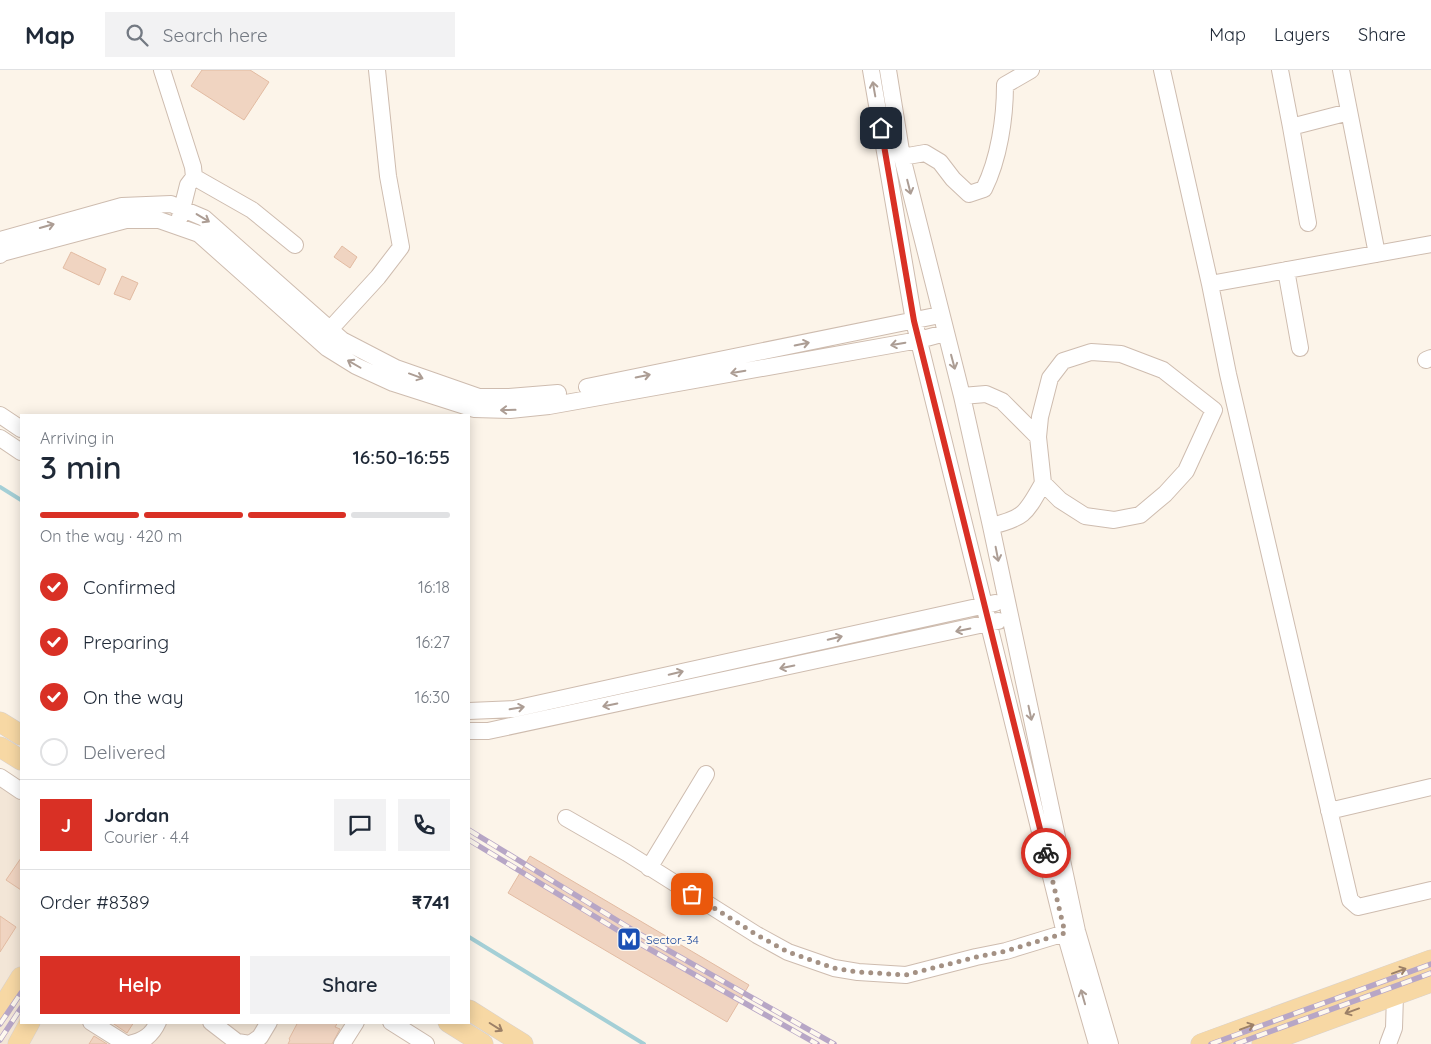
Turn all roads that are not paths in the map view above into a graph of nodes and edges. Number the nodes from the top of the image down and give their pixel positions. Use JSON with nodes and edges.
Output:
{"nodes":[{"id":1,"x":162,"y":70,"type":"edge"},
{"id":2,"x":377,"y":70,"type":"edge"},
{"id":3,"x":871,"y":70,"type":"edge"},
{"id":4,"x":888,"y":70,"type":"edge"},
{"id":5,"x":1031,"y":70,"type":"edge"},
{"id":6,"x":1162,"y":70,"type":"edge"},
{"id":7,"x":1280,"y":70,"type":"edge"},
{"id":8,"x":1341,"y":70,"type":"edge"},
{"id":9,"x":1349,"y":112,"type":"junction"},
{"id":10,"x":1291,"y":127,"type":"junction"},
{"id":11,"x":902,"y":157,"type":"junction"},
{"id":12,"x":194,"y":177,"type":"junction"},
{"id":13,"x":182,"y":208,"type":"junction"},
{"id":14,"x":1308,"y":223,"type":"dead end"},
{"id":15,"x":176,"y":226,"type":"junction"},
{"id":16,"x":0,"y":240,"type":"edge"},
{"id":17,"x":1431,"y":244,"type":"edge"},
{"id":18,"x":296,"y":245,"type":"dead end"},
{"id":19,"x":1377,"y":254,"type":"junction"},
{"id":20,"x":0,"y":255,"type":"edge"},
{"id":21,"x":1286,"y":270,"type":"junction"},
{"id":22,"x":1210,"y":284,"type":"junction"},
{"id":23,"x":940,"y":315,"type":"junction"},
{"id":24,"x":914,"y":321,"type":"junction"},
{"id":25,"x":945,"y":333,"type":"junction"},
{"id":26,"x":325,"y":335,"type":"junction"},
{"id":27,"x":919,"y":340,"type":"junction"},
{"id":28,"x":1300,"y":348,"type":"dead end"},
{"id":29,"x":962,"y":396,"type":"junction"},
{"id":30,"x":0,"y":415,"type":"edge"},
{"id":31,"x":20,"y":429,"type":"edge"},
{"id":32,"x":1038,"y":436,"type":"junction"},
{"id":33,"x":0,"y":438,"type":"edge"},
{"id":34,"x":20,"y":451,"type":"edge"},
{"id":35,"x":1043,"y":484,"type":"junction"},
{"id":36,"x":991,"y":526,"type":"junction"},
{"id":37,"x":985,"y":605,"type":"junction"},
{"id":38,"x":1008,"y":609,"type":"junction"},
{"id":39,"x":990,"y":624,"type":"junction"},
{"id":40,"x":470,"y":711,"type":"edge"},
{"id":41,"x":0,"y":722,"type":"edge"},
{"id":42,"x":470,"y":731,"type":"edge"},
{"id":43,"x":20,"y":734,"type":"edge"},
{"id":44,"x":0,"y":747,"type":"edge"},
{"id":45,"x":20,"y":759,"type":"edge"},
{"id":46,"x":706,"y":774,"type":"dead end"},
{"id":47,"x":0,"y":777,"type":"edge"},
{"id":48,"x":1431,"y":787,"type":"edge"},
{"id":49,"x":20,"y":790,"type":"edge"},
{"id":50,"x":1329,"y":812,"type":"junction"},
{"id":51,"x":566,"y":818,"type":"dead end"},
{"id":52,"x":649,"y":868,"type":"junction"},
{"id":53,"x":1431,"y":890,"type":"edge"},
{"id":54,"x":1071,"y":932,"type":"junction"},
{"id":55,"x":1431,"y":960,"type":"edge"},
{"id":56,"x":20,"y":979,"type":"edge"},
{"id":57,"x":1431,"y":982,"type":"edge"},
{"id":58,"x":1395,"y":995,"type":"junction"},
{"id":59,"x":1,"y":1009,"type":"edge"},
{"id":60,"x":470,"y":1011,"type":"edge"},
{"id":61,"x":29,"y":1024,"type":"edge"},
{"id":62,"x":95,"y":1024,"type":"edge"},
{"id":63,"x":157,"y":1024,"type":"edge"},
{"id":64,"x":214,"y":1024,"type":"edge"},
{"id":65,"x":268,"y":1024,"type":"edge"},
{"id":66,"x":355,"y":1024,"type":"edge"},
{"id":67,"x":394,"y":1024,"type":"edge"},
{"id":68,"x":451,"y":1024,"type":"edge"},
{"id":69,"x":1209,"y":1043,"type":"edge"},
{"id":70,"x":18,"y":1044,"type":"edge"},
{"id":71,"x":128,"y":1044,"type":"edge"},
{"id":72,"x":342,"y":1044,"type":"edge"},
{"id":73,"x":426,"y":1044,"type":"edge"},
{"id":74,"x":483,"y":1044,"type":"edge"},
{"id":75,"x":523,"y":1044,"type":"edge"},
{"id":76,"x":1097,"y":1044,"type":"edge"},
{"id":77,"x":1110,"y":1044,"type":"edge"},
{"id":78,"x":1262,"y":1044,"type":"edge"},
{"id":79,"x":1388,"y":1044,"type":"edge"}],
"edges":[{"from":1,"to":12,"type":"street"},
{"from":2,"to":26,"type":"street"},
{"from":24,"to":3,"type":"street","one_way":true},
{"from":4,"to":11,"type":"street"},
{"from":5,"to":11,"type":"street"},
{"from":6,"to":22,"type":"street"},
{"from":7,"to":10,"type":"street"},
{"from":8,"to":9,"type":"street"},
{"from":9,"to":10,"type":"street"},
{"from":9,"to":19,"type":"street"},
{"from":10,"to":14,"type":"street"},
{"from":11,"to":23,"type":"street","one_way":true},
{"from":12,"to":13,"type":"street"},
{"from":12,"to":18,"type":"street"},
{"from":13,"to":15,"type":"street"},
{"from":16,"to":13,"type":"street","one_way":true},
{"from":13,"to":26,"type":"street","one_way":true},
{"from":15,"to":20,"type":"street"},
{"from":15,"to":26,"type":"street"},
{"from":17,"to":19,"type":"street"},
{"from":19,"to":21,"type":"street"},
{"from":21,"to":22,"type":"street"},
{"from":21,"to":28,"type":"street"},
{"from":22,"to":50,"type":"street"},
{"from":23,"to":24,"type":"street"},
{"from":23,"to":25,"type":"street"},
{"from":26,"to":24,"type":"street","one_way":true},
{"from":24,"to":27,"type":"street"},
{"from":25,"to":27,"type":"street"},
{"from":25,"to":29,"type":"street","one_way":true},
{"from":27,"to":26,"type":"street","one_way":true},
{"from":27,"to":37,"type":"street"},
{"from":29,"to":32,"type":"street"},
{"from":29,"to":36,"type":"street"},
{"from":30,"to":31,"type":"street"},
{"from":32,"to":35,"type":"street"},
{"from":32,"to":35,"type":"street"},
{"from":33,"to":34,"type":"street"},
{"from":35,"to":36,"type":"street"},
{"from":36,"to":38,"type":"street","one_way":true},
{"from":37,"to":38,"type":"street"},
{"from":37,"to":39,"type":"street"},
{"from":40,"to":37,"type":"street","one_way":true},
{"from":38,"to":39,"type":"street"},
{"from":38,"to":54,"type":"street","one_way":true},
{"from":39,"to":42,"type":"street","one_way":true},
{"from":39,"to":54,"type":"street"},
{"from":41,"to":43,"type":"main road"},
{"from":44,"to":45,"type":"main road"},
{"from":46,"to":52,"type":"street"},
{"from":47,"to":49,"type":"street"},
{"from":48,"to":50,"type":"street"},
{"from":50,"to":53,"type":"street"},
{"from":51,"to":52,"type":"street"},
{"from":52,"to":54,"type":"street"},
{"from":76,"to":54,"type":"street","one_way":true},
{"from":54,"to":77,"type":"street"},
{"from":69,"to":55,"type":"main road","one_way":true},
{"from":56,"to":59,"type":"main road"},
{"from":57,"to":58,"type":"main road"},
{"from":58,"to":78,"type":"main road","one_way":true},
{"from":58,"to":79,"type":"street"},
{"from":60,"to":75,"type":"main road","one_way":true},
{"from":61,"to":70,"type":"main road"},
{"from":62,"to":71,"type":"street"},
{"from":63,"to":71,"type":"street"},
{"from":64,"to":65,"type":"street"},
{"from":66,"to":72,"type":"street"},
{"from":67,"to":73,"type":"street"},
{"from":68,"to":74,"type":"main road"}]}
